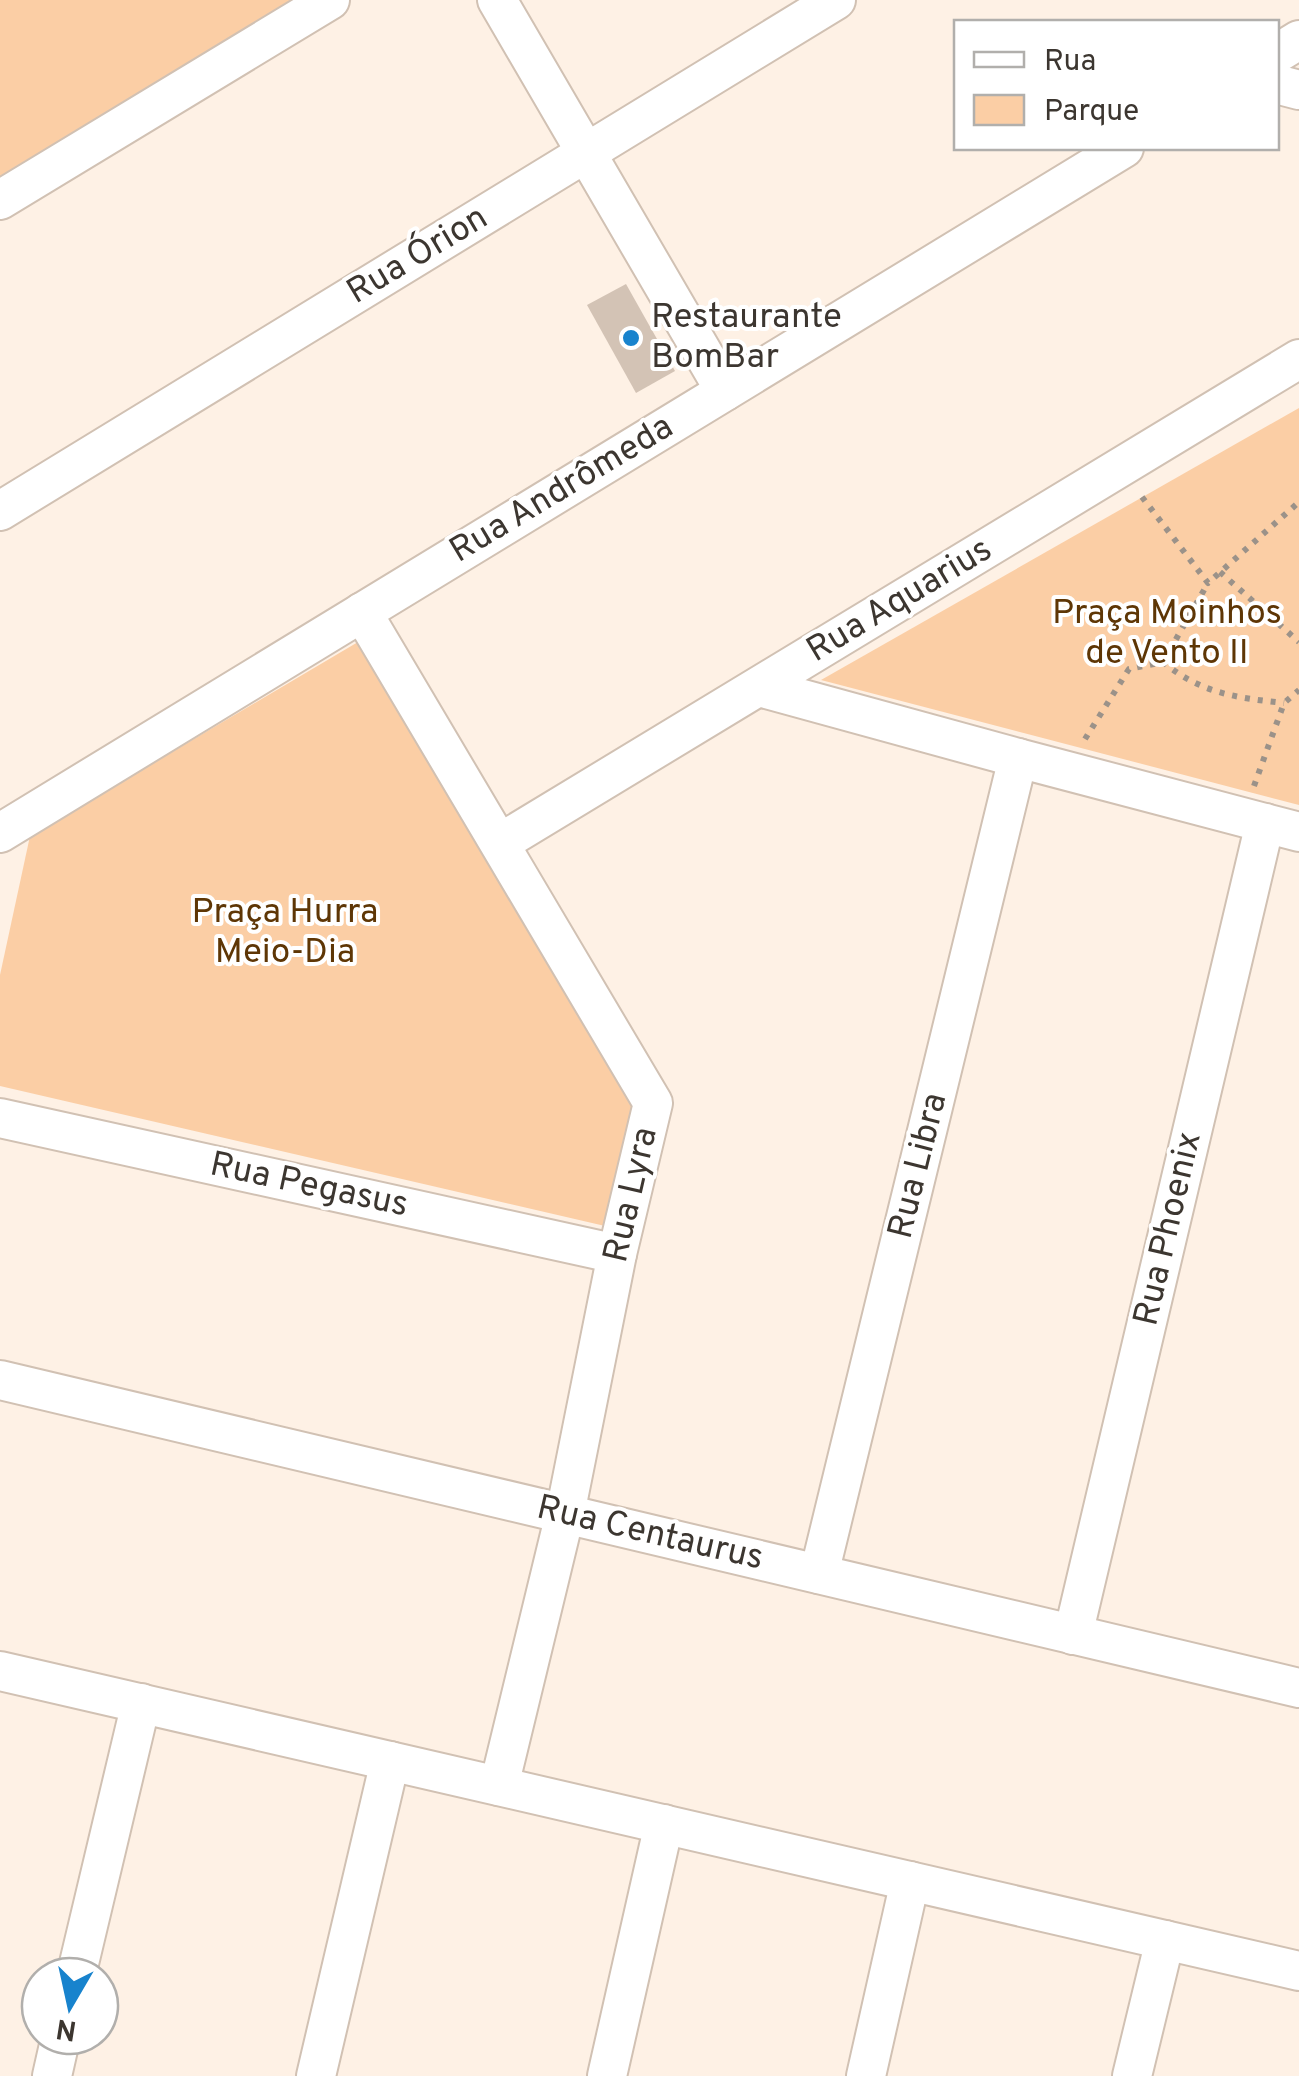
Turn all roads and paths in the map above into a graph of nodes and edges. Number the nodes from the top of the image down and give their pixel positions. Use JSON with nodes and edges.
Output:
{"nodes":[{"id":1,"x":330,"y":0,"type":"edge"},
{"id":2,"x":496,"y":0,"type":"edge"},
{"id":3,"x":836,"y":0,"type":"edge"},
{"id":4,"x":1121,"y":150,"type":"edge"},
{"id":5,"x":587,"y":153,"type":"junction"},
{"id":6,"x":0,"y":200,"type":"edge"},
{"id":7,"x":1299,"y":359,"type":"edge"},
{"id":8,"x":725,"y":391,"type":"junction"},
{"id":9,"x":1142,"y":497,"type":"dead end"},
{"id":10,"x":1299,"y":502,"type":"edge"},
{"id":11,"x":0,"y":512,"type":"edge"},
{"id":12,"x":1220,"y":572,"type":"junction"},
{"id":13,"x":1208,"y":582,"type":"junction"},
{"id":14,"x":362,"y":612,"type":"junction"},
{"id":15,"x":1299,"y":642,"type":"edge"},
{"id":16,"x":1163,"y":662,"type":"junction"},
{"id":17,"x":759,"y":686,"type":"junction"},
{"id":18,"x":1299,"y":690,"type":"edge"},
{"id":19,"x":1284,"y":703,"type":"junction"},
{"id":20,"x":1080,"y":748,"type":"dead end"},
{"id":21,"x":1018,"y":758,"type":"junction"},
{"id":22,"x":1272,"y":816,"type":"edge"},
{"id":23,"x":0,"y":834,"type":"edge"},
{"id":24,"x":500,"y":843,"type":"junction"},
{"id":25,"x":0,"y":1118,"type":"edge"},
{"id":26,"x":617,"y":1254,"type":"junction"},
{"id":27,"x":0,"y":1380,"type":"edge"},
{"id":28,"x":565,"y":1514,"type":"junction"},
{"id":29,"x":820,"y":1574,"type":"junction"},
{"id":30,"x":1073,"y":1635,"type":"junction"},
{"id":31,"x":0,"y":1671,"type":"edge"},
{"id":32,"x":1299,"y":1688,"type":"edge"},
{"id":33,"x":140,"y":1704,"type":"junction"},
{"id":34,"x":390,"y":1761,"type":"junction"},
{"id":35,"x":499,"y":1786,"type":"junction"},
{"id":36,"x":664,"y":1824,"type":"junction"},
{"id":37,"x":910,"y":1882,"type":"junction"},
{"id":38,"x":1165,"y":1940,"type":"junction"},
{"id":39,"x":81,"y":1956,"type":"edge"},
{"id":40,"x":1299,"y":1972,"type":"edge"},
{"id":41,"x":316,"y":2076,"type":"edge"},
{"id":42,"x":607,"y":2076,"type":"edge"},
{"id":43,"x":866,"y":2076,"type":"edge"},
{"id":44,"x":1132,"y":2076,"type":"edge"}],
"edges":[{"from":1,"to":6,"type":"street"},
{"from":2,"to":5,"type":"street"},
{"from":3,"to":5,"type":"street","name":"Rua Órion"},
{"from":4,"to":8,"type":"street","name":"Rua Andrômeda"},
{"from":5,"to":8,"type":"street"},
{"from":5,"to":11,"type":"street","name":"Rua Órion"},
{"from":7,"to":17,"type":"street","name":"Rua Aquarius"},
{"from":8,"to":14,"type":"street","name":"Rua Andrômeda"},
{"from":9,"to":13,"type":"path"},
{"from":10,"to":12,"type":"path"},
{"from":12,"to":13,"type":"path"},
{"from":12,"to":15,"type":"path"},
{"from":13,"to":16,"type":"path"},
{"from":14,"to":23,"type":"street","name":"Rua Andrômeda"},
{"from":14,"to":24,"type":"street","name":"Rua Lyra"},
{"from":16,"to":19,"type":"path"},
{"from":16,"to":20,"type":"path"},
{"from":17,"to":21,"type":"street"},
{"from":17,"to":24,"type":"street","name":"Rua Aquarius"},
{"from":18,"to":19,"type":"path"},
{"from":19,"to":22,"type":"path"},
{"from":21,"to":22,"type":"street"},
{"from":21,"to":29,"type":"street","name":"Rua Libra"},
{"from":22,"to":30,"type":"street","name":"Rua Phoenix"},
{"from":24,"to":26,"type":"street","name":"Rua Lyra"},
{"from":25,"to":26,"type":"street","name":"Rua Pegasus"},
{"from":26,"to":28,"type":"street","name":"Rua Lyra"},
{"from":27,"to":28,"type":"street","name":"Rua Centaurus"},
{"from":28,"to":29,"type":"street","name":"Rua Centaurus"},
{"from":28,"to":35,"type":"street","name":"Rua Lyra"},
{"from":29,"to":30,"type":"street","name":"Rua Centaurus"},
{"from":30,"to":32,"type":"street","name":"Rua Centaurus"},
{"from":31,"to":33,"type":"street"},
{"from":33,"to":34,"type":"street"},
{"from":33,"to":39,"type":"street"},
{"from":34,"to":35,"type":"street"},
{"from":34,"to":41,"type":"street"},
{"from":35,"to":36,"type":"street"},
{"from":36,"to":37,"type":"street"},
{"from":36,"to":42,"type":"street"},
{"from":37,"to":38,"type":"street"},
{"from":37,"to":43,"type":"street"},
{"from":38,"to":40,"type":"street"},
{"from":38,"to":44,"type":"street"}]}
